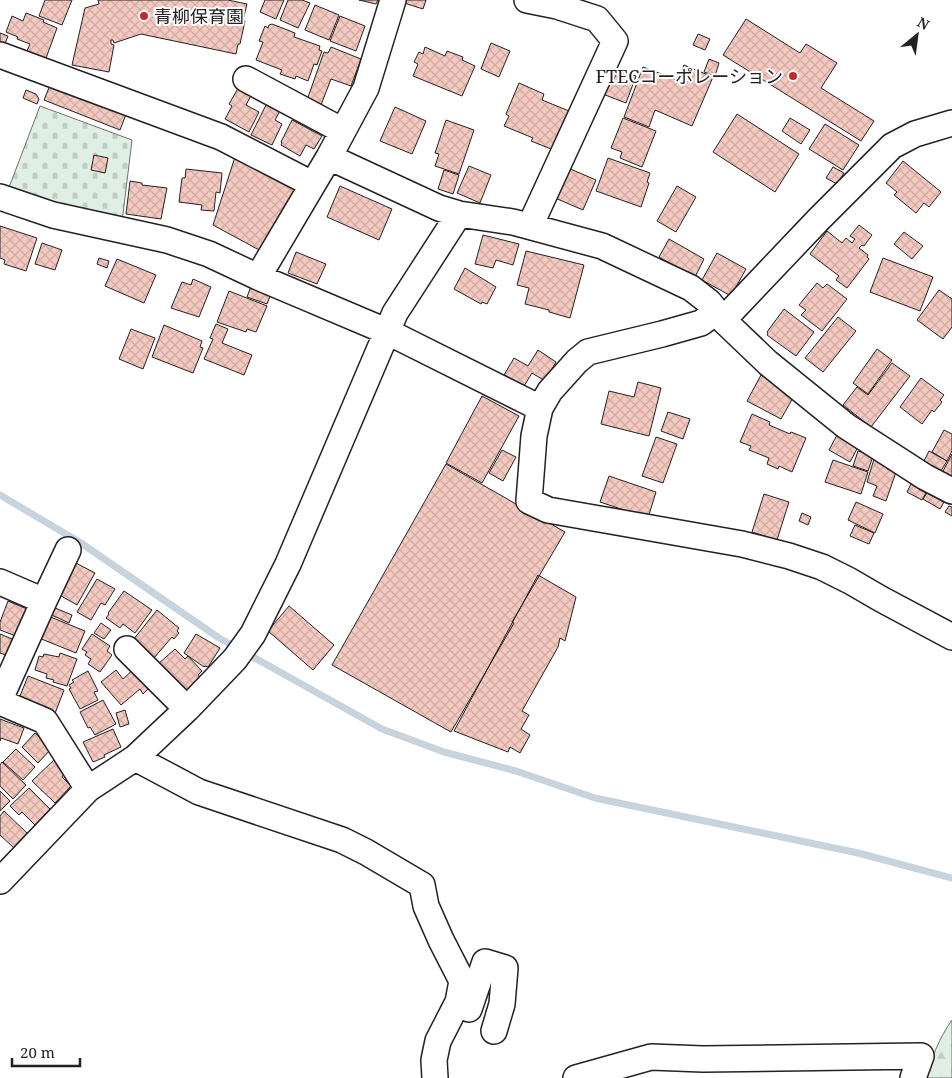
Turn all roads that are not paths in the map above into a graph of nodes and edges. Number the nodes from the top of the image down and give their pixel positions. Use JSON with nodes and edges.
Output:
{"nodes":[{"id":1,"x":393,"y":0,"type":"edge"},
{"id":2,"x":527,"y":0,"type":"edge"},
{"id":3,"x":0,"y":55,"type":"edge"},
{"id":4,"x":246,"y":79,"type":"dead end"},
{"id":5,"x":952,"y":123,"type":"edge"},
{"id":6,"x":343,"y":131,"type":"junction"},
{"id":7,"x":329,"y":157,"type":"junction"},
{"id":8,"x":312,"y":184,"type":"junction"},
{"id":9,"x":0,"y":197,"type":"edge"},
{"id":10,"x":459,"y":214,"type":"junction"},
{"id":11,"x":530,"y":226,"type":"junction"},
{"id":12,"x":258,"y":277,"type":"junction"},
{"id":13,"x":720,"y":316,"type":"junction"},
{"id":14,"x":388,"y":332,"type":"junction"},
{"id":15,"x":540,"y":408,"type":"junction"},
{"id":16,"x":952,"y":491,"type":"edge"},
{"id":17,"x":68,"y":550,"type":"dead end"},
{"id":18,"x":0,"y":582,"type":"edge"},
{"id":19,"x":44,"y":600,"type":"junction"},
{"id":20,"x":951,"y":633,"type":"edge"},
{"id":21,"x":127,"y":649,"type":"dead end"},
{"id":22,"x":0,"y":701,"type":"edge"},
{"id":23,"x":187,"y":709,"type":"junction"},
{"id":24,"x":135,"y":758,"type":"junction"},
{"id":25,"x":88,"y":789,"type":"junction"},
{"id":26,"x":0,"y":881,"type":"edge"},
{"id":27,"x":494,"y":1031,"type":"dead end"},
{"id":28,"x":652,"y":1068,"type":"edge"},
{"id":29,"x":435,"y":1069,"type":"edge"},
{"id":30,"x":576,"y":1078,"type":"edge"},
{"id":31,"x":913,"y":1078,"type":"edge"}],
"edges":[{"from":1,"to":6,"type":"street"},
{"from":2,"to":11,"type":"street"},
{"from":3,"to":8,"type":"street"},
{"from":4,"to":6,"type":"street"},
{"from":5,"to":13,"type":"street"},
{"from":6,"to":7,"type":"street"},
{"from":7,"to":8,"type":"street"},
{"from":7,"to":10,"type":"street"},
{"from":8,"to":12,"type":"street"},
{"from":9,"to":12,"type":"street"},
{"from":10,"to":11,"type":"street"},
{"from":10,"to":14,"type":"street"},
{"from":11,"to":13,"type":"street"},
{"from":12,"to":14,"type":"street"},
{"from":13,"to":15,"type":"street"},
{"from":13,"to":16,"type":"street"},
{"from":14,"to":15,"type":"street"},
{"from":14,"to":23,"type":"street"},
{"from":15,"to":20,"type":"street"},
{"from":17,"to":19,"type":"street"},
{"from":18,"to":19,"type":"street"},
{"from":19,"to":22,"type":"street"},
{"from":21,"to":23,"type":"street"},
{"from":22,"to":25,"type":"street"},
{"from":23,"to":24,"type":"street"},
{"from":24,"to":25,"type":"street"},
{"from":24,"to":29,"type":"street"},
{"from":25,"to":26,"type":"street"},
{"from":27,"to":29,"type":"street"},
{"from":28,"to":30,"type":"street"},
{"from":28,"to":31,"type":"street"}]}
